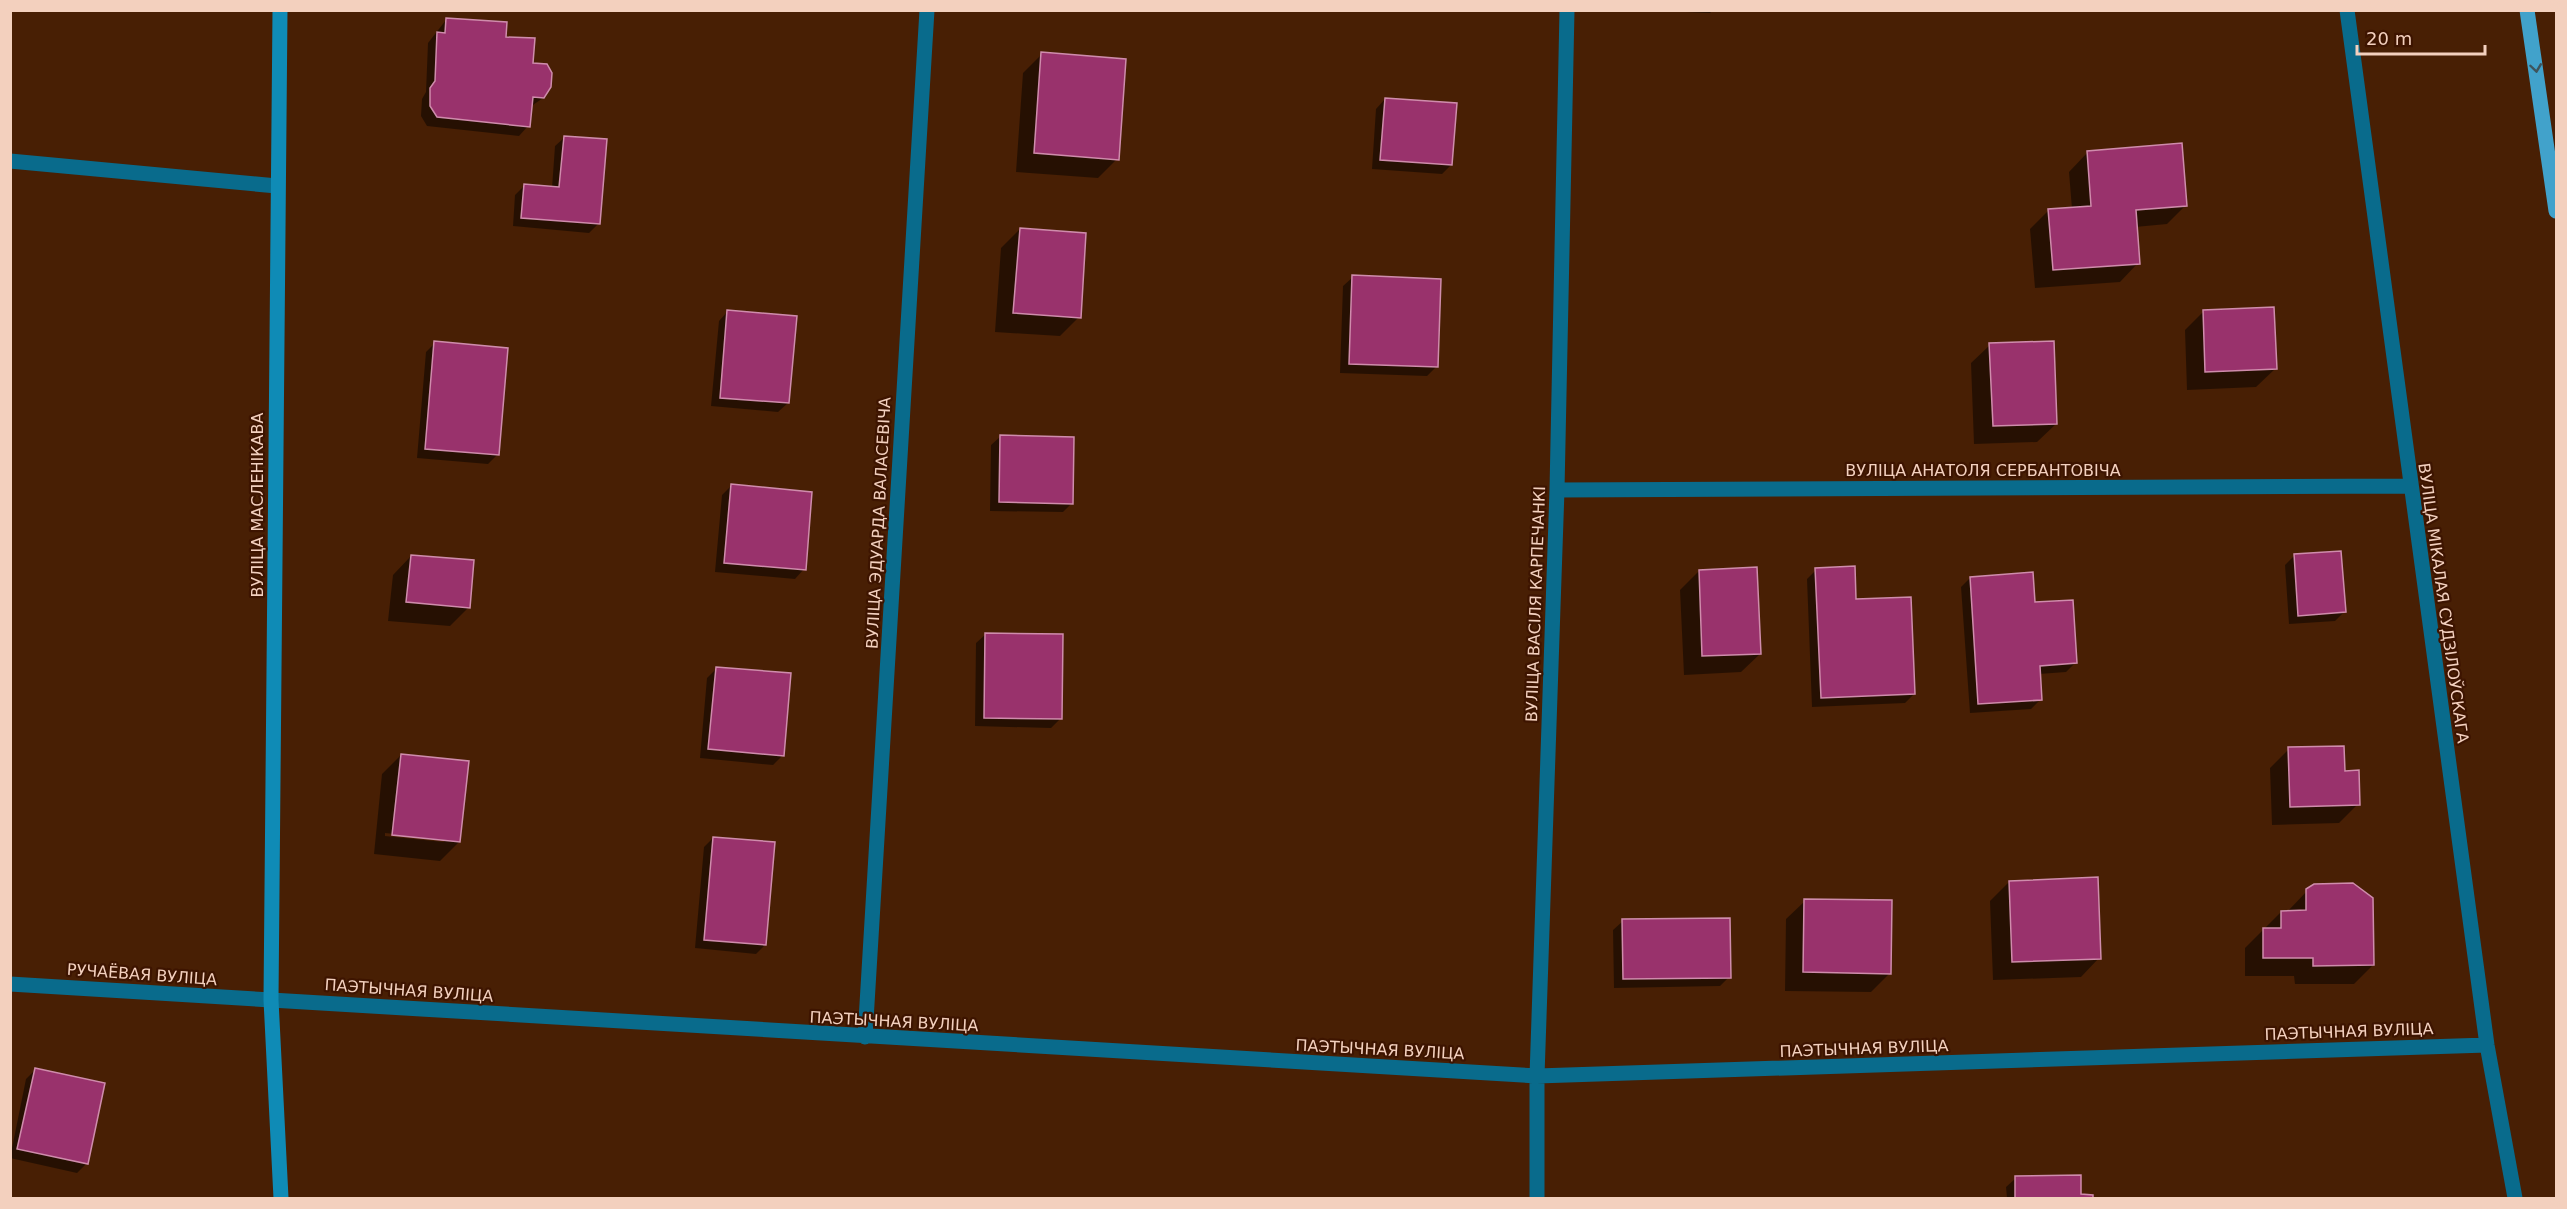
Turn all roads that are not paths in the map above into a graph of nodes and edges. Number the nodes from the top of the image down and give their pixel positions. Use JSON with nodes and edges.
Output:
{"nodes":[{"id":1,"x":280,"y":10,"type":"edge"},
{"id":2,"x":927,"y":10,"type":"edge"},
{"id":3,"x":1567,"y":10,"type":"edge"},
{"id":4,"x":2348,"y":10,"type":"edge"},
{"id":5,"x":2527,"y":10,"type":"edge"},
{"id":6,"x":10,"y":161,"type":"edge"},
{"id":7,"x":277,"y":186,"type":"junction"},
{"id":8,"x":2556,"y":211,"type":"edge"},
{"id":9,"x":2410,"y":486,"type":"junction"},
{"id":10,"x":1557,"y":490,"type":"junction"},
{"id":11,"x":10,"y":984,"type":"edge"},
{"id":12,"x":271,"y":1000,"type":"junction"},
{"id":13,"x":865,"y":1037,"type":"junction"},
{"id":14,"x":2487,"y":1045,"type":"junction"},
{"id":15,"x":1537,"y":1076,"type":"junction"},
{"id":16,"x":281,"y":1198,"type":"edge"},
{"id":17,"x":1537,"y":1198,"type":"edge"},
{"id":18,"x":2515,"y":1198,"type":"edge"}],
"edges":[{"from":1,"to":7,"type":"main road","name":"ВУЛІЦА МАСЛЕНІКАВА"},
{"from":2,"to":13,"type":"street","name":"ВУЛІЦА ЭДУАРДА ВАЛАСЕВІЧА"},
{"from":3,"to":10,"type":"street","name":"ВУЛІЦА ВАСІЛЯ КАРПЕЧАНКІ"},
{"from":4,"to":9,"type":"street","name":"ВУЛІЦА МІКАЛАЯ СУДЗІЛОЎСКАГА"},
{"from":5,"to":8,"type":"main road","one_way":true},
{"from":6,"to":7,"type":"street"},
{"from":7,"to":12,"type":"main road","name":"ВУЛІЦА МАСЛЕНІКАВА"},
{"from":9,"to":10,"type":"street","name":"ВУЛІЦА АНАТОЛЯ СЕРБАНТОВІЧА"},
{"from":9,"to":14,"type":"street","name":"ВУЛІЦА МІКАЛАЯ СУДЗІЛОЎСКАГА"},
{"from":10,"to":15,"type":"street","name":"ВУЛІЦА ВАСІЛЯ КАРПЕЧАНКІ"},
{"from":11,"to":12,"type":"street","name":"РУЧАЁВАЯ ВУЛІЦА"},
{"from":12,"to":13,"type":"street","name":"ПАЭТЫЧНАЯ ВУЛІЦА"},
{"from":12,"to":16,"type":"main road","name":"ВУЛІЦА МАСЛЕНІКАВА"},
{"from":13,"to":15,"type":"street","name":"ПАЭТЫЧНАЯ ВУЛІЦА"},
{"from":14,"to":15,"type":"street","name":"ПАЭТЫЧНАЯ ВУЛІЦА"},
{"from":14,"to":18,"type":"street","name":"ВУЛІЦА МІКАЛАЯ СУДЗІЛОЎСКАГА"},
{"from":15,"to":17,"type":"street","name":"ВУЛІЦА ВАСІЛЯ КАРПЕЧАНКІ"}]}
